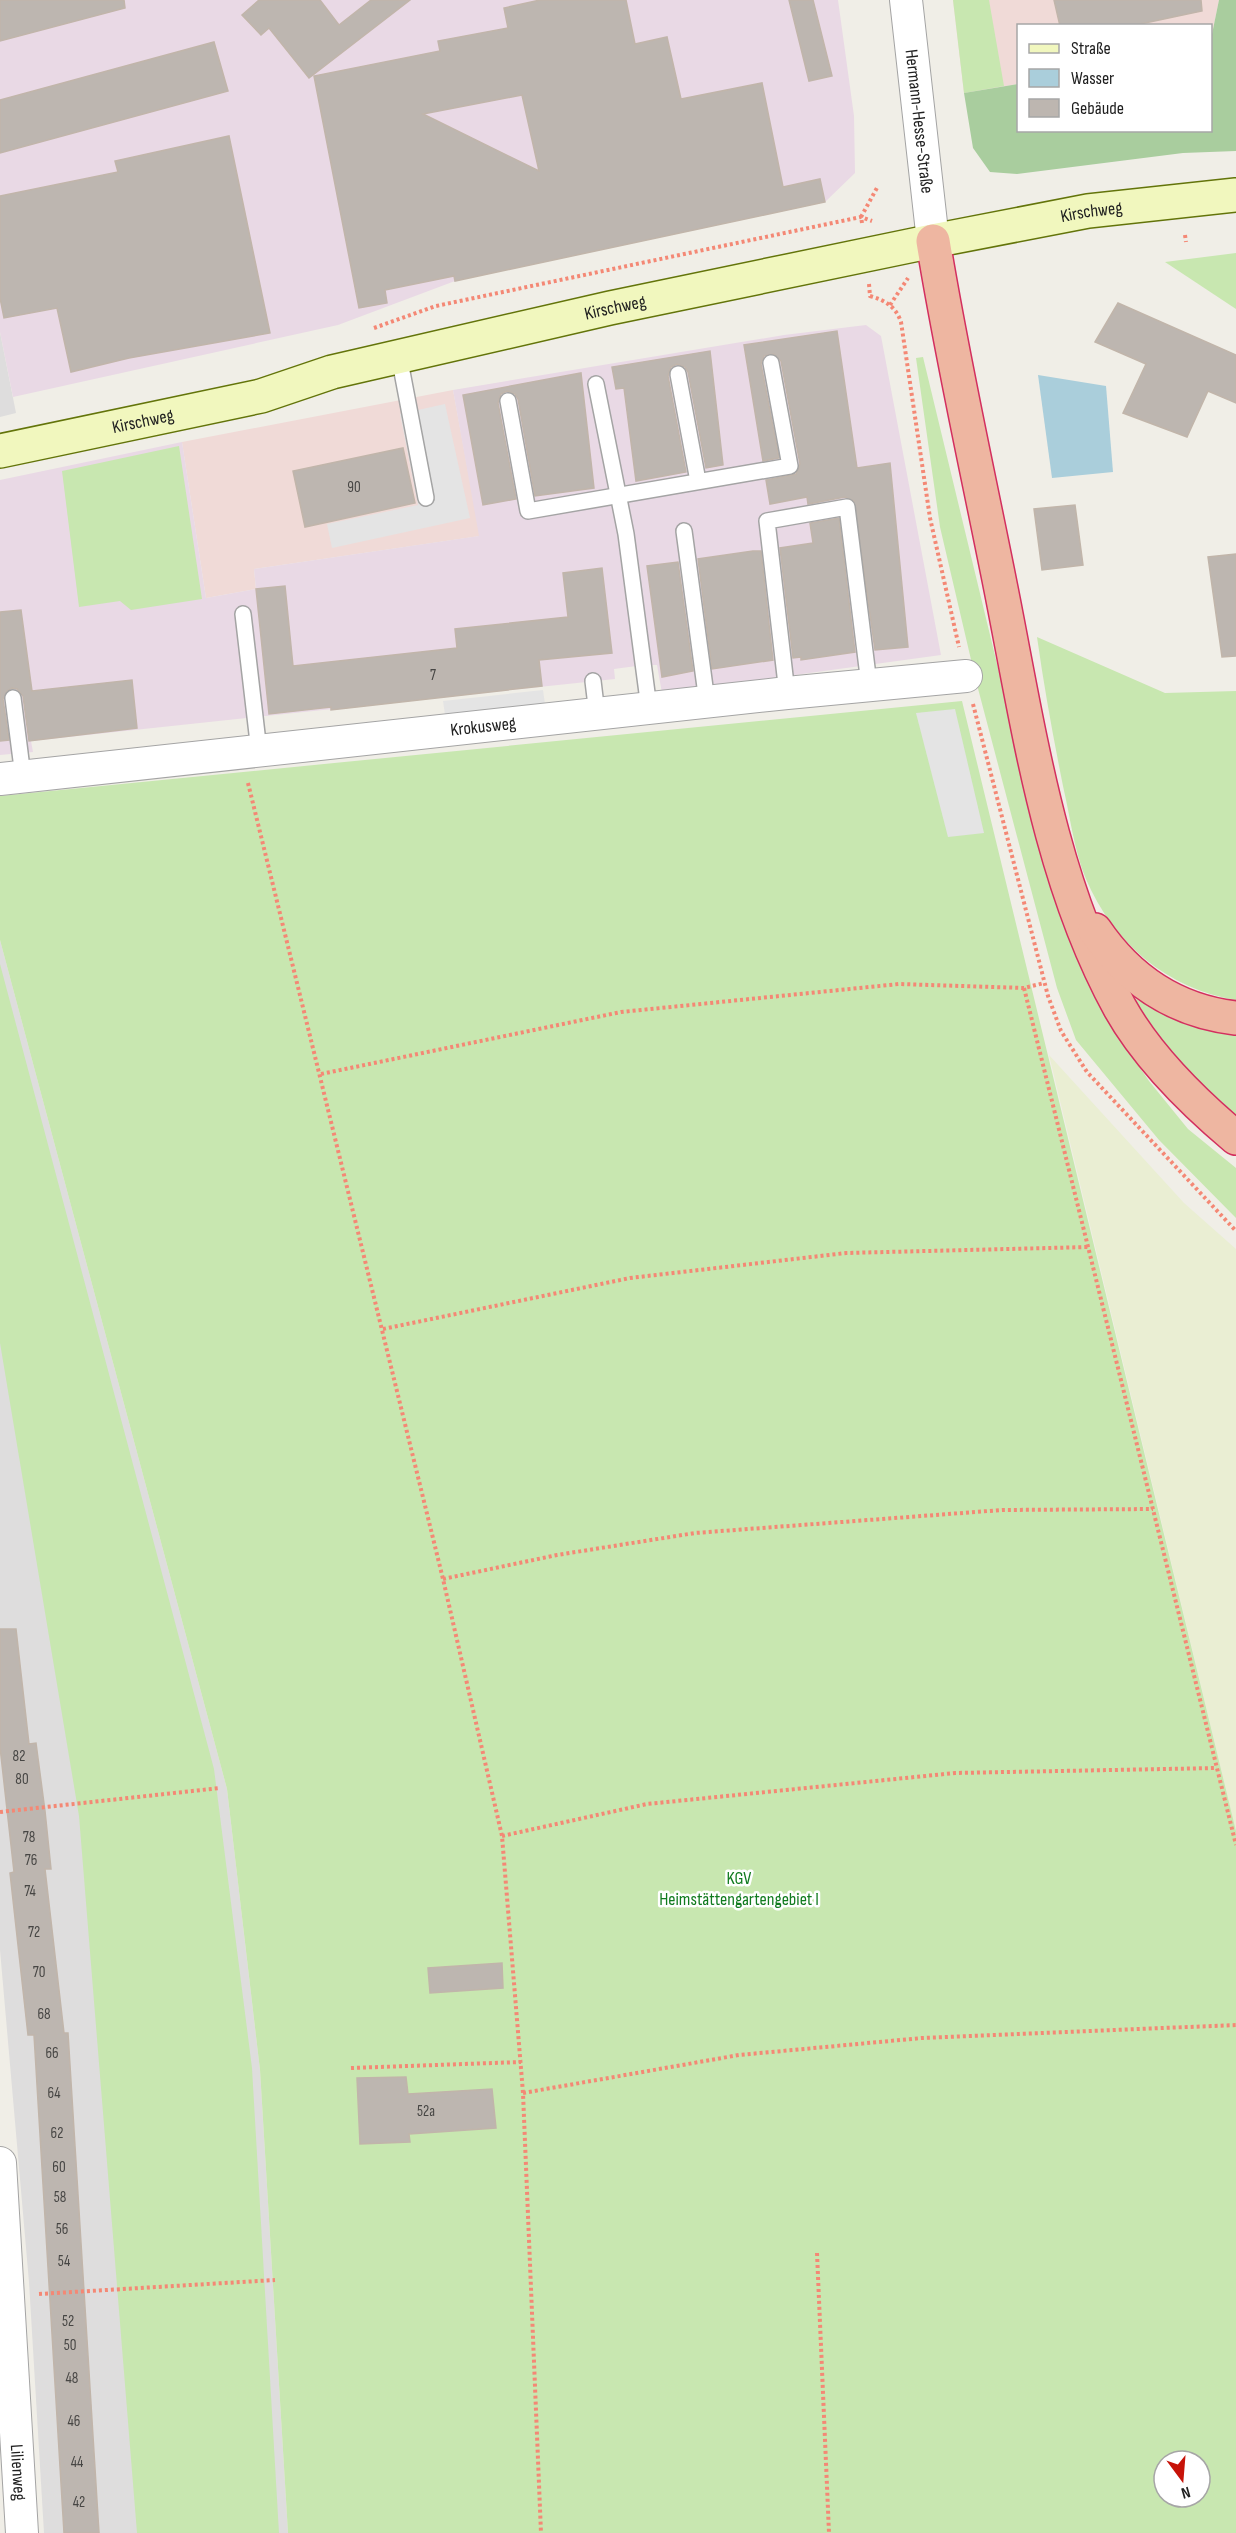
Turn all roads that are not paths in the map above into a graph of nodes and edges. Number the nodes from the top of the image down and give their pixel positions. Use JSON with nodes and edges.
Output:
{"nodes":[{"id":1,"x":906,"y":0,"type":"edge"},
{"id":2,"x":1236,"y":195,"type":"edge"},
{"id":3,"x":933,"y":241,"type":"junction"},
{"id":4,"x":399,"y":356,"type":"junction"},
{"id":5,"x":771,"y":363,"type":"dead end"},
{"id":6,"x":678,"y":374,"type":"dead end"},
{"id":7,"x":596,"y":384,"type":"dead end"},
{"id":8,"x":508,"y":401,"type":"dead end"},
{"id":9,"x":0,"y":451,"type":"edge"},
{"id":10,"x":698,"y":482,"type":"junction"},
{"id":11,"x":617,"y":496,"type":"junction"},
{"id":12,"x":426,"y":498,"type":"dead end"},
{"id":13,"x":684,"y":531,"type":"dead end"},
{"id":14,"x":243,"y":614,"type":"dead end"},
{"id":15,"x":966,"y":676,"type":"dead end"},
{"id":16,"x":594,"y":681,"type":"dead end"},
{"id":17,"x":869,"y":684,"type":"junction"},
{"id":18,"x":787,"y":693,"type":"junction"},
{"id":19,"x":13,"y":698,"type":"dead end"},
{"id":20,"x":707,"y":702,"type":"junction"},
{"id":21,"x":650,"y":708,"type":"junction"},
{"id":22,"x":597,"y":714,"type":"junction"},
{"id":23,"x":253,"y":765,"type":"junction"},
{"id":24,"x":11,"y":778,"type":"edge"},
{"id":25,"x":1070,"y":888,"type":"junction"},
{"id":26,"x":1236,"y":1018,"type":"edge"},
{"id":27,"x":1236,"y":1138,"type":"edge"},
{"id":28,"x":0,"y":2163,"type":"edge"},
{"id":29,"x":4,"y":2293,"type":"edge"},
{"id":30,"x":22,"y":2533,"type":"edge"}],
"edges":[{"from":1,"to":3,"type":"street","name":"Hermann-Hesse-Straße"},
{"from":2,"to":3,"type":"main road","name":"Kirschweg"},
{"from":3,"to":4,"type":"main road","name":"Kirschweg"},
{"from":3,"to":25,"type":"highway"},
{"from":4,"to":9,"type":"main road","name":"Kirschweg"},
{"from":4,"to":12,"type":"lane"},
{"from":5,"to":10,"type":"lane"},
{"from":6,"to":10,"type":"lane"},
{"from":7,"to":11,"type":"lane"},
{"from":8,"to":11,"type":"lane"},
{"from":10,"to":11,"type":"lane"},
{"from":11,"to":21,"type":"lane"},
{"from":13,"to":20,"type":"lane"},
{"from":14,"to":23,"type":"lane"},
{"from":15,"to":17,"type":"street","name":"Krokusweg"},
{"from":16,"to":22,"type":"lane"},
{"from":17,"to":18,"type":"street","name":"Krokusweg"},
{"from":17,"to":18,"type":"lane"},
{"from":18,"to":20,"type":"street","name":"Krokusweg"},
{"from":19,"to":24,"type":"lane"},
{"from":20,"to":21,"type":"street","name":"Krokusweg"},
{"from":21,"to":22,"type":"street","name":"Krokusweg"},
{"from":22,"to":23,"type":"street","name":"Krokusweg"},
{"from":23,"to":24,"type":"street","name":"Krokusweg"},
{"from":25,"to":26,"type":"highway"},
{"from":25,"to":27,"type":"highway"},
{"from":28,"to":29,"type":"street","name":"Lilienweg"},
{"from":29,"to":30,"type":"street","name":"Lilienweg"}]}
